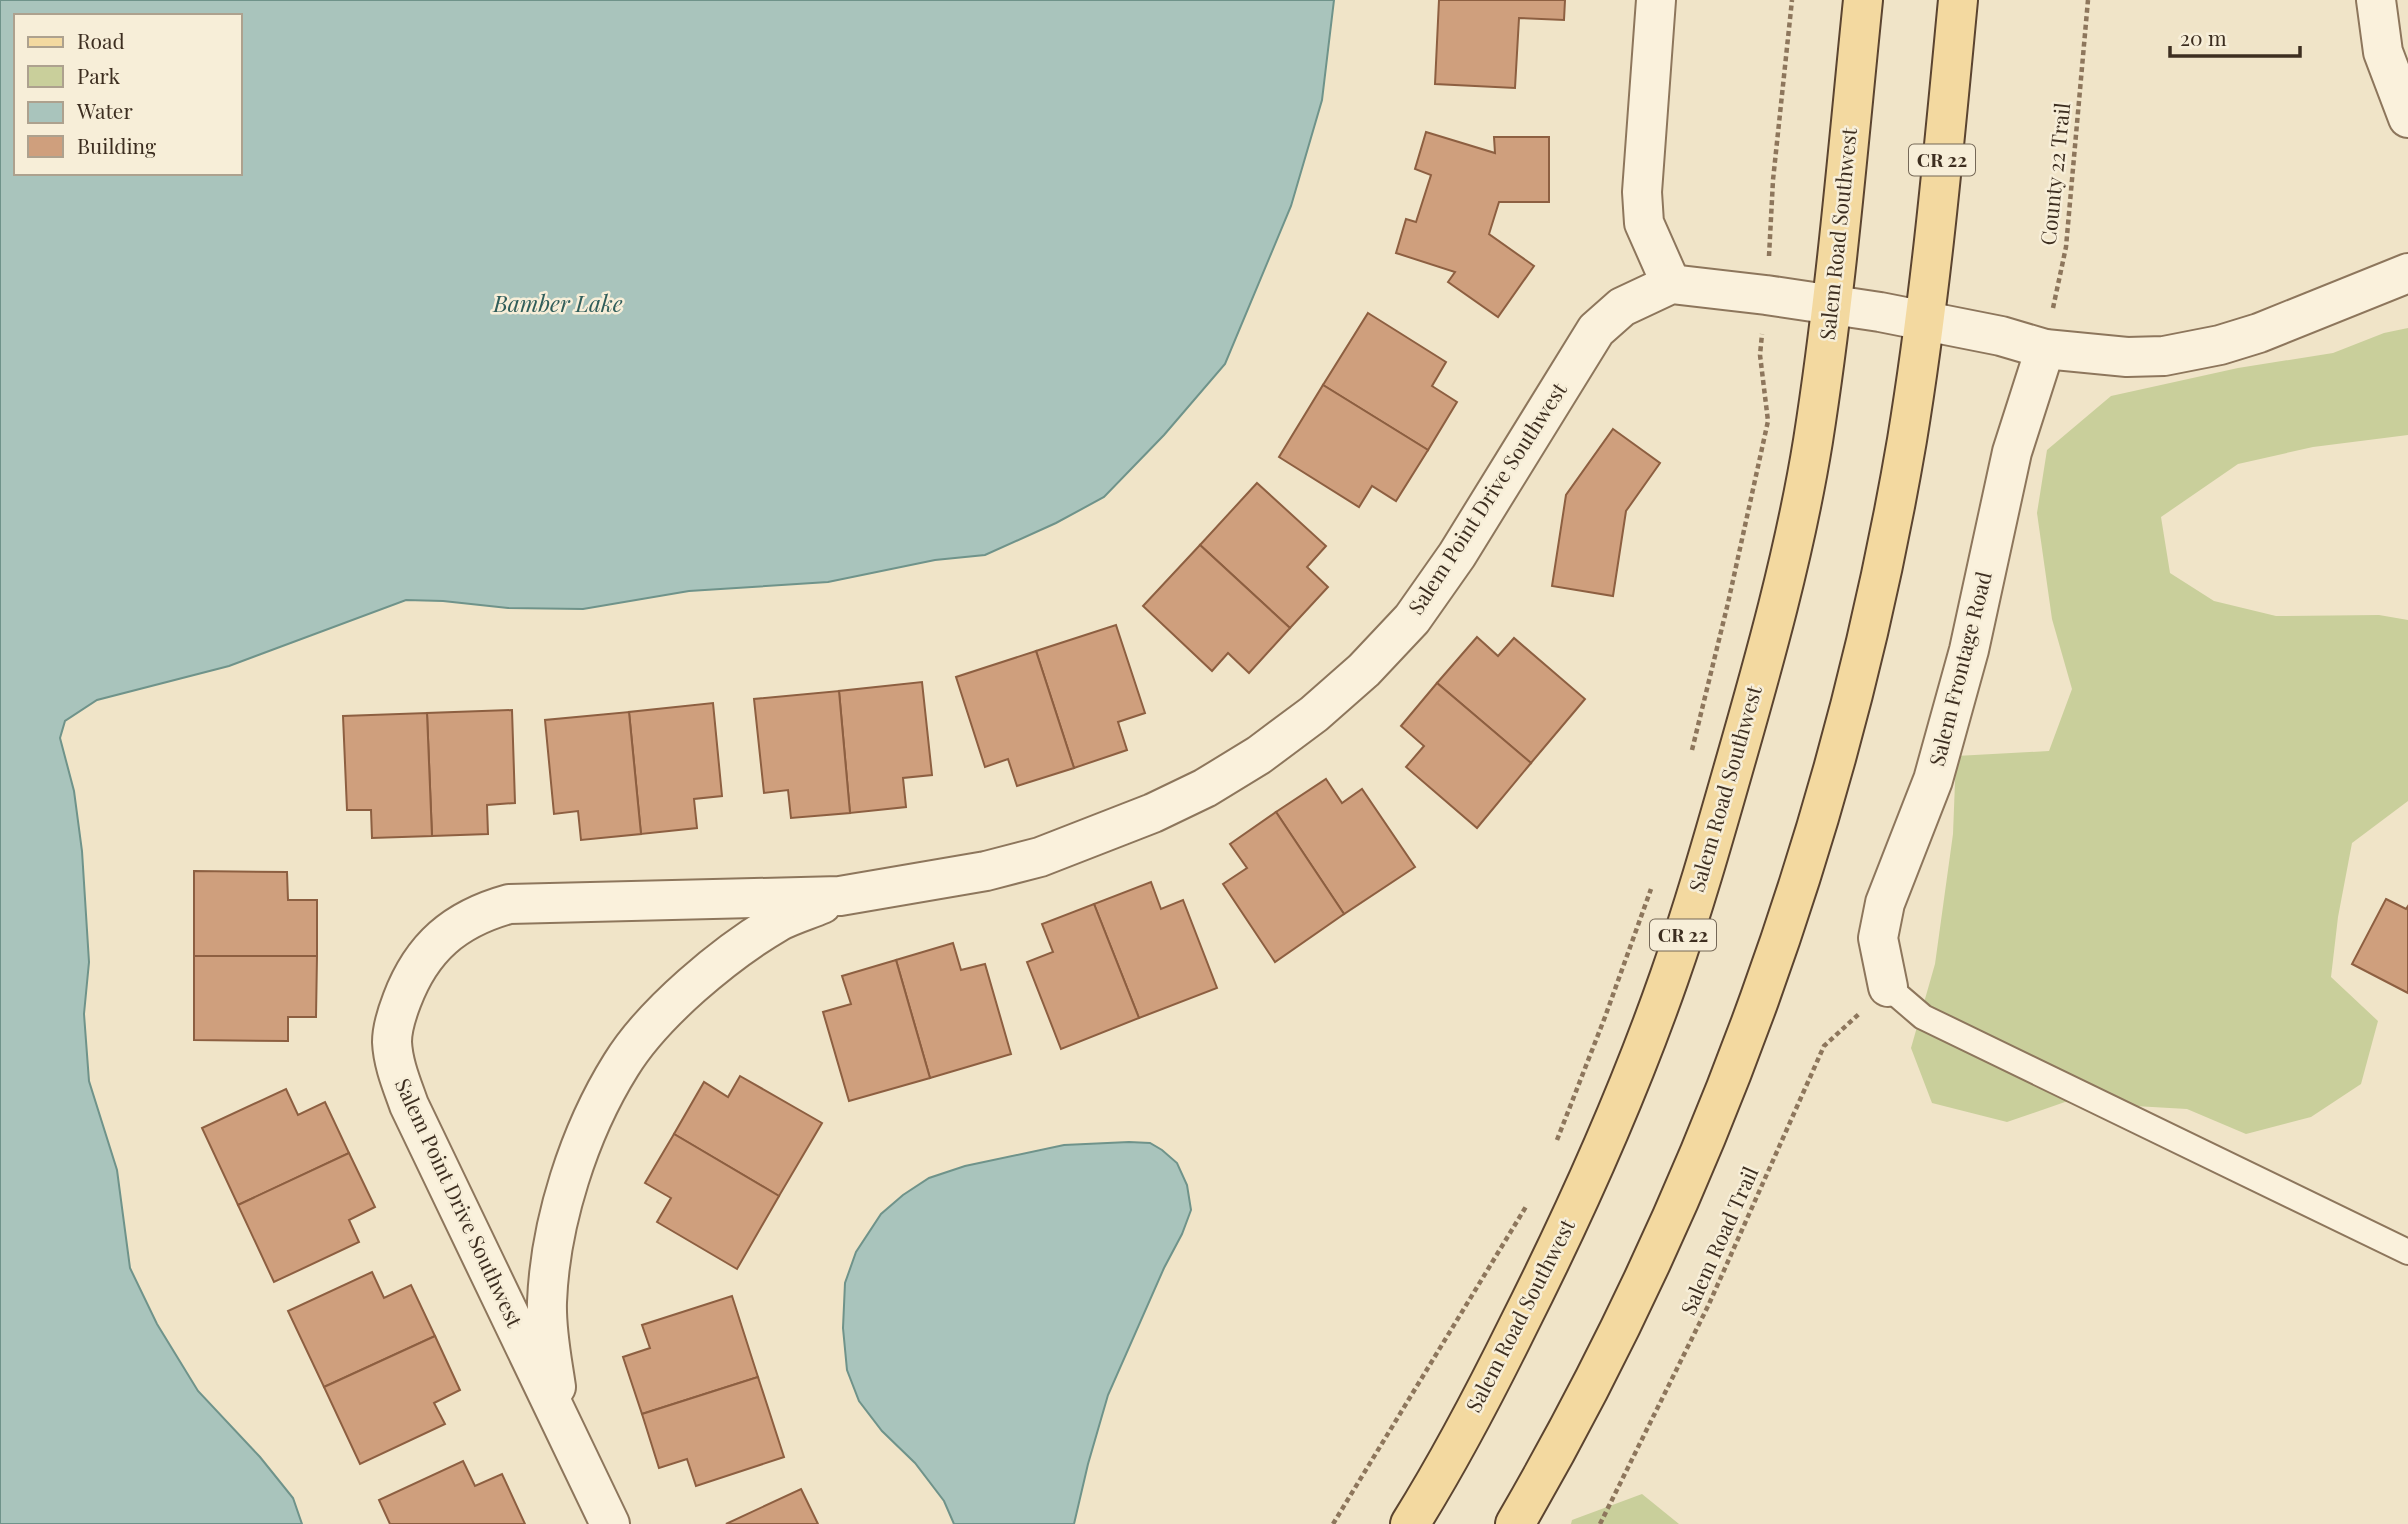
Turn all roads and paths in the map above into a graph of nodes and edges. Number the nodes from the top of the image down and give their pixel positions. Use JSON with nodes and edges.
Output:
{"nodes":[{"id":1,"x":1656,"y":0,"type":"edge"},
{"id":2,"x":1792,"y":0,"type":"edge"},
{"id":3,"x":1863,"y":0,"type":"edge"},
{"id":4,"x":1958,"y":0,"type":"edge"},
{"id":5,"x":2088,"y":0,"type":"edge"},
{"id":6,"x":2376,"y":0,"type":"edge"},
{"id":7,"x":2408,"y":118,"type":"edge"},
{"id":8,"x":2408,"y":273,"type":"edge"},
{"id":9,"x":1671,"y":284,"type":"junction"},
{"id":10,"x":1766,"y":295,"type":"junction"},
{"id":11,"x":1832,"y":304,"type":"junction"},
{"id":12,"x":1925,"y":320,"type":"junction"},
{"id":13,"x":2045,"y":349,"type":"junction"},
{"id":14,"x":1689,"y":763,"type":"dead end"},
{"id":15,"x":1655,"y":879,"type":"dead end"},
{"id":16,"x":840,"y":896,"type":"junction"},
{"id":17,"x":1888,"y":987,"type":"junction"},
{"id":18,"x":1552,"y":1152,"type":"dead end"},
{"id":19,"x":1530,"y":1200,"type":"dead end"},
{"id":20,"x":2408,"y":1252,"type":"edge"},
{"id":21,"x":577,"y":1456,"type":"junction"},
{"id":22,"x":610,"y":1524,"type":"edge"},
{"id":23,"x":1333,"y":1524,"type":"edge"},
{"id":24,"x":1410,"y":1524,"type":"edge"},
{"id":25,"x":1515,"y":1524,"type":"edge"},
{"id":26,"x":1600,"y":1524,"type":"edge"}],
"edges":[{"from":1,"to":9,"type":"street"},
{"from":2,"to":10,"type":"path"},
{"from":3,"to":11,"type":"main road","name":"Salem Road Southwest","number":"CR 22"},
{"from":4,"to":12,"type":"main road","number":"CR 22"},
{"from":5,"to":13,"type":"path","name":"County 22 Trail"},
{"from":6,"to":7,"type":"street"},
{"from":8,"to":13,"type":"street"},
{"from":9,"to":10,"type":"street"},
{"from":9,"to":16,"type":"street","name":"Salem Point Drive Southwest"},
{"from":10,"to":11,"type":"street"},
{"from":10,"to":14,"type":"path"},
{"from":11,"to":12,"type":"street"},
{"from":11,"to":24,"type":"main road","name":"Salem Road Southwest","number":"CR 22"},
{"from":12,"to":13,"type":"street"},
{"from":12,"to":25,"type":"main road","number":"CR 22"},
{"from":13,"to":17,"type":"street","name":"Salem Frontage Road"},
{"from":15,"to":18,"type":"path"},
{"from":16,"to":21,"type":"street","name":"Salem Point Drive Southwest"},
{"from":16,"to":21,"type":"street","name":"Salem Point Drive Southwest"},
{"from":17,"to":20,"type":"lane"},
{"from":17,"to":26,"type":"path","name":"Salem Road Trail"},
{"from":19,"to":23,"type":"path"},
{"from":21,"to":22,"type":"street","name":"Salem Point Drive Southwest"}]}
